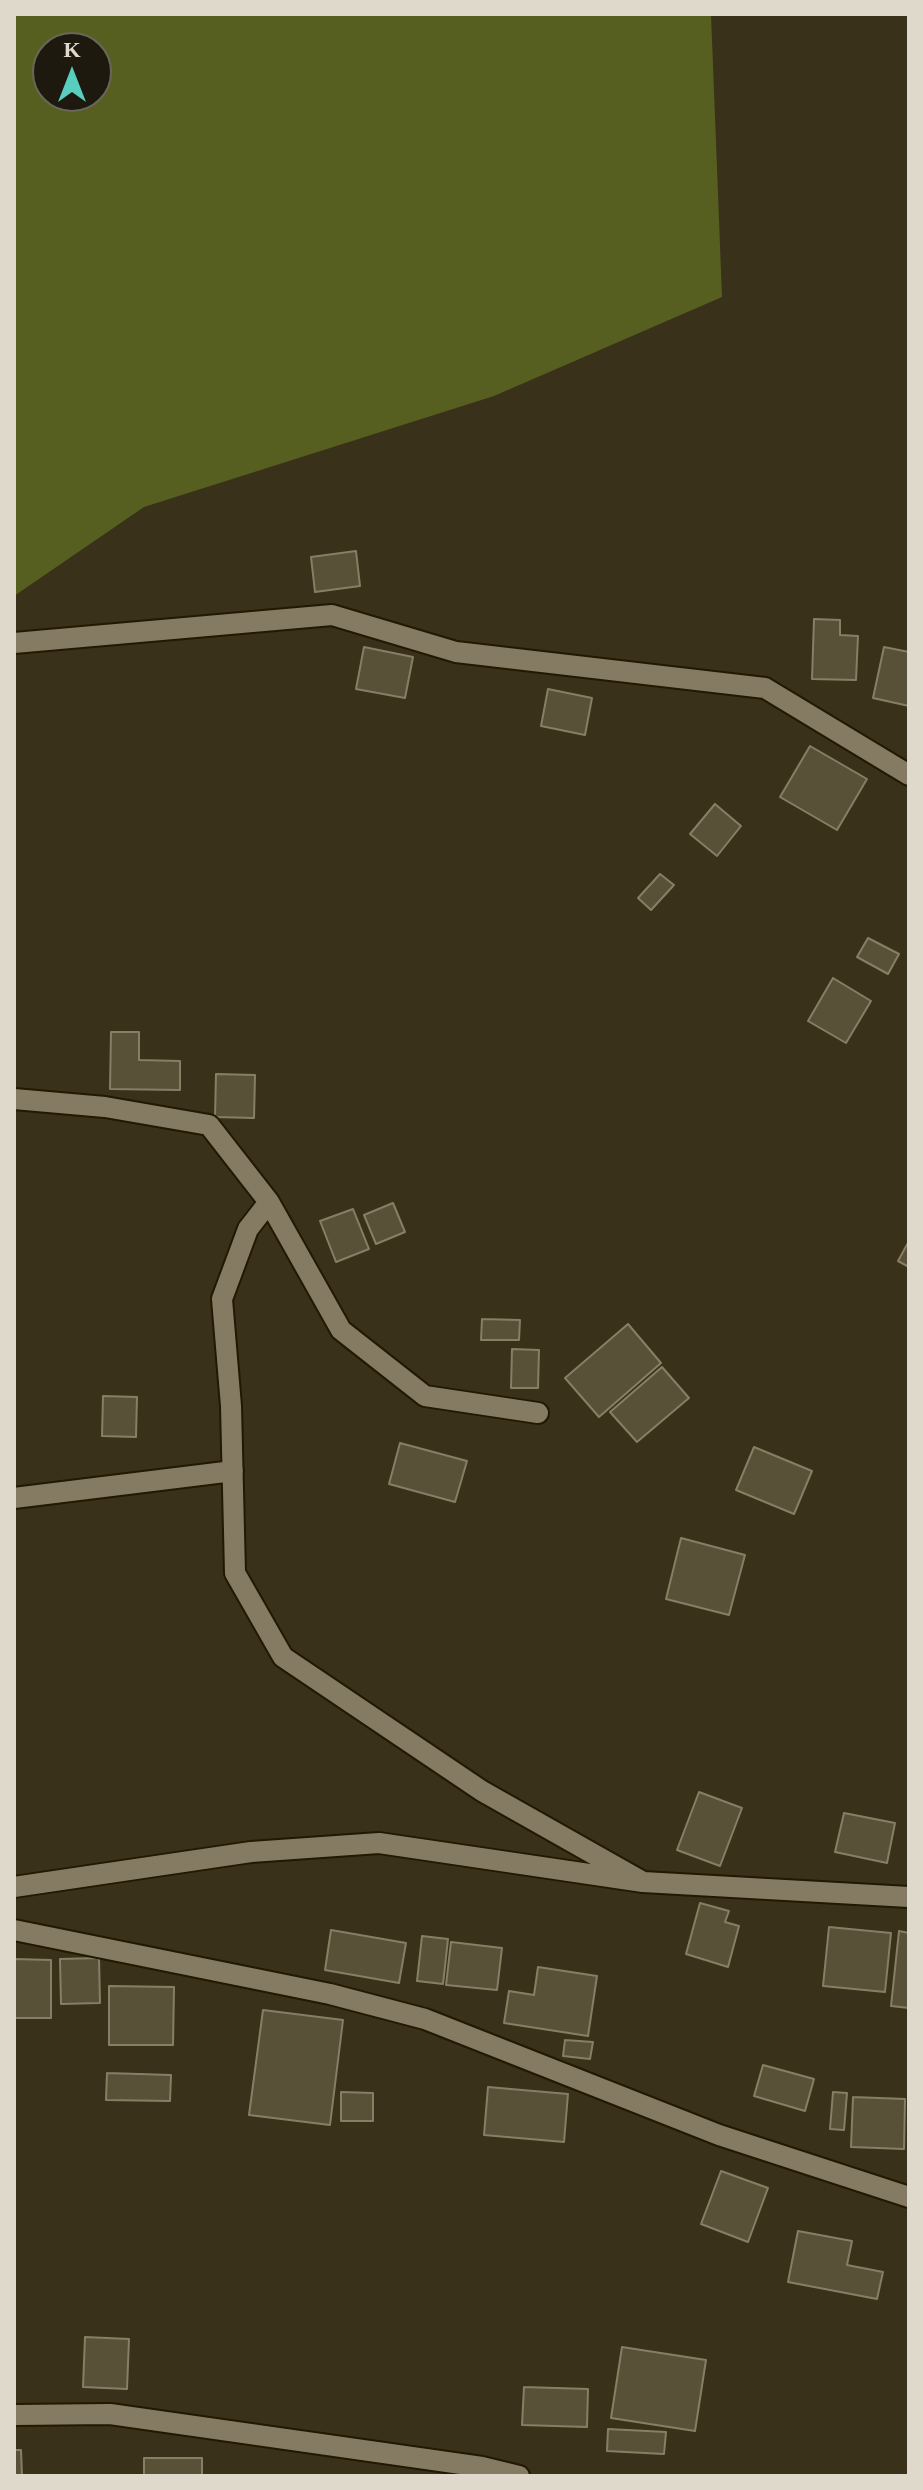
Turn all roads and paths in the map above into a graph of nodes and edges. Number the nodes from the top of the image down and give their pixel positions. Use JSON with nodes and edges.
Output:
{"nodes":[{"id":1,"x":14,"y":643,"type":"edge"},
{"id":2,"x":909,"y":775,"type":"edge"},
{"id":3,"x":14,"y":1099,"type":"edge"},
{"id":4,"x":269,"y":1202,"type":"junction"},
{"id":5,"x":538,"y":1413,"type":"dead end"},
{"id":6,"x":233,"y":1471,"type":"junction"},
{"id":7,"x":14,"y":1498,"type":"edge"},
{"id":8,"x":643,"y":1882,"type":"junction"},
{"id":9,"x":14,"y":1887,"type":"edge"},
{"id":10,"x":909,"y":1897,"type":"edge"},
{"id":11,"x":14,"y":1930,"type":"edge"},
{"id":12,"x":909,"y":2197,"type":"edge"},
{"id":13,"x":14,"y":2415,"type":"edge"},
{"id":14,"x":519,"y":2476,"type":"edge"}],
"edges":[{"from":1,"to":2,"type":"street"},
{"from":3,"to":4,"type":"street"},
{"from":4,"to":5,"type":"street"},
{"from":4,"to":6,"type":"street"},
{"from":6,"to":7,"type":"street"},
{"from":6,"to":8,"type":"street"},
{"from":8,"to":9,"type":"street"},
{"from":8,"to":10,"type":"street"},
{"from":11,"to":12,"type":"street"},
{"from":13,"to":14,"type":"street"}]}
